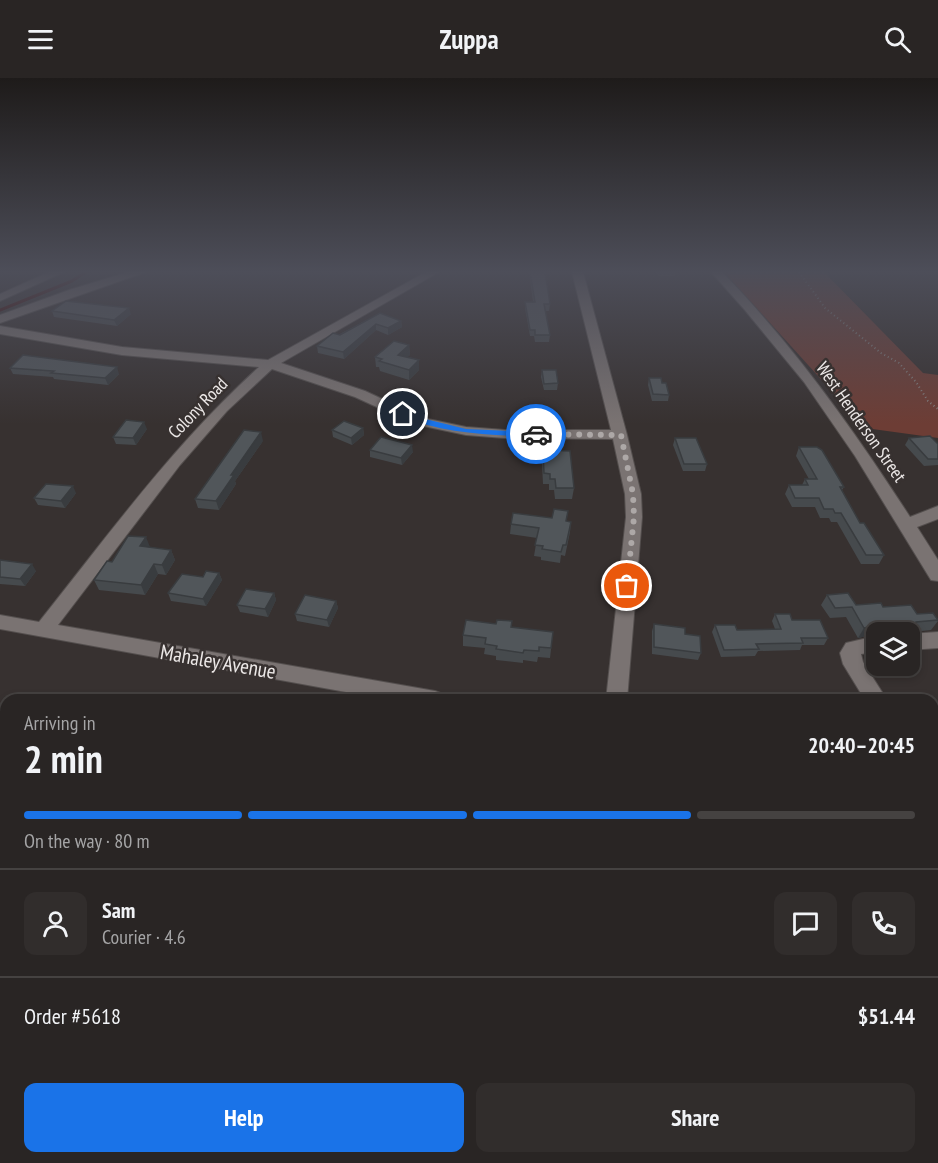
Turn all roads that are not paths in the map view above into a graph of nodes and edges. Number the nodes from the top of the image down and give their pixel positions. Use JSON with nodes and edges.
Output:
{"nodes":[{"id":1,"x":344,"y":323,"type":"edge"},
{"id":2,"x":591,"y":323,"type":"edge"},
{"id":3,"x":760,"y":323,"type":"edge"},
{"id":4,"x":0,"y":330,"type":"edge"},
{"id":5,"x":270,"y":364,"type":"junction"},
{"id":6,"x":621,"y":435,"type":"junction"},
{"id":7,"x":938,"y":512,"type":"edge"},
{"id":8,"x":906,"y":524,"type":"junction"},
{"id":9,"x":938,"y":575,"type":"edge"},
{"id":10,"x":0,"y":622,"type":"edge"},
{"id":11,"x":43,"y":630,"type":"junction"},
{"id":12,"x":938,"y":640,"type":"edge"},
{"id":13,"x":920,"y":641,"type":"edge"},
{"id":14,"x":866,"y":646,"type":"edge"},
{"id":15,"x":401,"y":694,"type":"edge"},
{"id":16,"x":618,"y":694,"type":"edge"},
{"id":17,"x":872,"y":694,"type":"edge"}],
"edges":[{"from":1,"to":5,"type":"street","name":"Colony Road"},
{"from":2,"to":6,"type":"street"},
{"from":3,"to":8,"type":"street","name":"West Henderson Street"},
{"from":4,"to":5,"type":"street"},
{"from":5,"to":6,"type":"street"},
{"from":5,"to":11,"type":"street","name":"Colony Road"},
{"from":6,"to":16,"type":"street"},
{"from":7,"to":8,"type":"street"},
{"from":8,"to":9,"type":"street","name":"West Henderson Street"},
{"from":10,"to":11,"type":"street","name":"Mahaley Avenue"},
{"from":11,"to":15,"type":"street","name":"Mahaley Avenue"},
{"from":12,"to":13,"type":"street"},
{"from":14,"to":17,"type":"street"}]}
